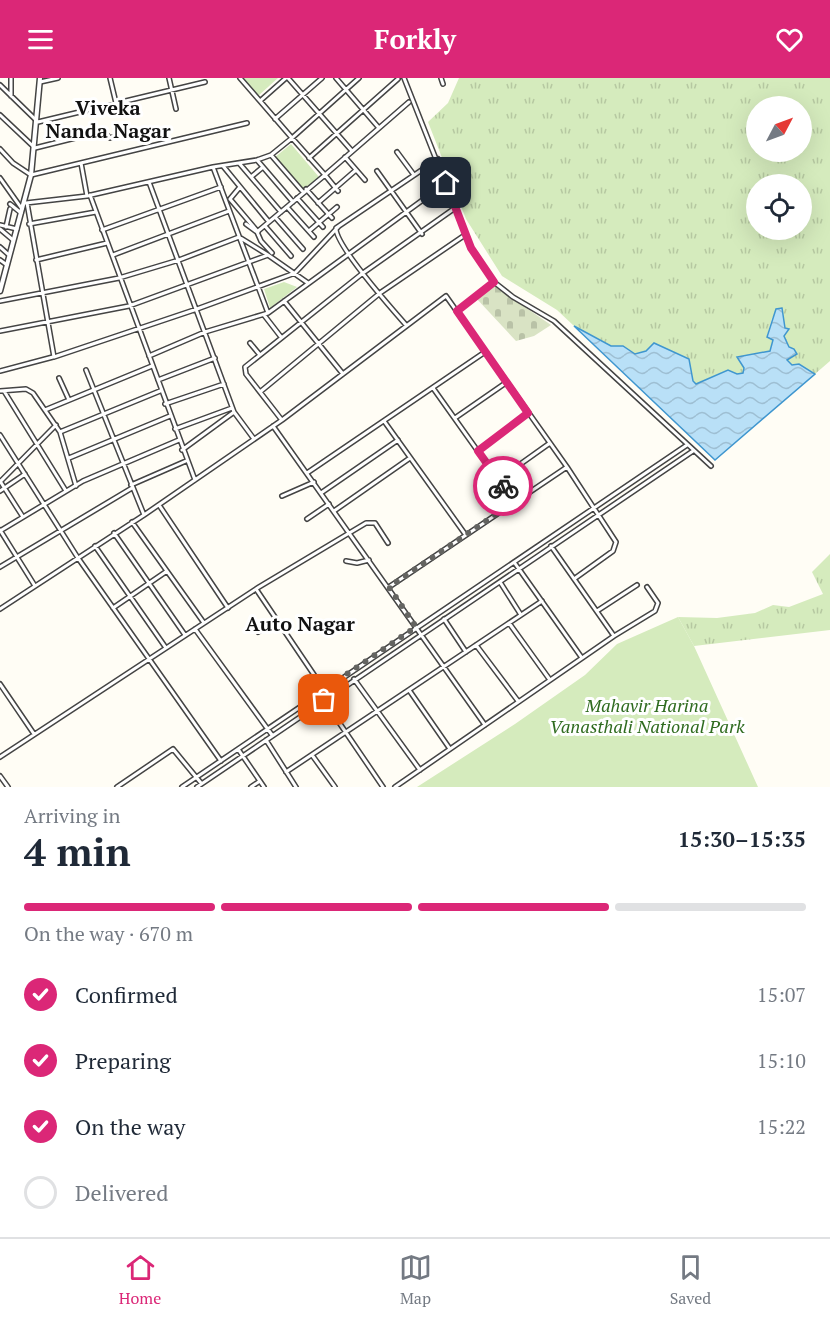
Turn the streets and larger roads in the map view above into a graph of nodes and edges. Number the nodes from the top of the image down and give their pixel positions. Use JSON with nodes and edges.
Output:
{"nodes":[{"id":1,"x":11,"y":78,"type":"edge"},
{"id":2,"x":58,"y":78,"type":"edge"},
{"id":3,"x":110,"y":78,"type":"edge"},
{"id":4,"x":169,"y":78,"type":"edge"},
{"id":5,"x":240,"y":78,"type":"edge"},
{"id":6,"x":287,"y":78,"type":"edge"},
{"id":7,"x":322,"y":78,"type":"edge"},
{"id":8,"x":336,"y":78,"type":"edge"},
{"id":9,"x":359,"y":78,"type":"edge"},
{"id":10,"x":404,"y":78,"type":"edge"},
{"id":11,"x":441,"y":78,"type":"edge"},
{"id":12,"x":398,"y":79,"type":"edge"},
{"id":13,"x":40,"y":80,"type":"edge"},
{"id":14,"x":205,"y":82,"type":"dead end"},
{"id":15,"x":443,"y":84,"type":"dead end"},
{"id":16,"x":0,"y":85,"type":"edge"},
{"id":17,"x":346,"y":89,"type":"junction"},
{"id":18,"x":172,"y":90,"type":"junction"},
{"id":19,"x":303,"y":95,"type":"junction"},
{"id":20,"x":11,"y":96,"type":"junction"},
{"id":21,"x":260,"y":101,"type":"junction"},
{"id":22,"x":409,"y":102,"type":"dead end"},
{"id":23,"x":116,"y":103,"type":"junction"},
{"id":24,"x":176,"y":109,"type":"dead end"},
{"id":25,"x":364,"y":110,"type":"junction"},
{"id":26,"x":320,"y":113,"type":"junction"},
{"id":27,"x":0,"y":115,"type":"edge"},
{"id":28,"x":275,"y":119,"type":"junction"},
{"id":29,"x":38,"y":122,"type":"junction"},
{"id":30,"x":247,"y":123,"type":"dead end"},
{"id":31,"x":379,"y":128,"type":"junction"},
{"id":32,"x":337,"y":133,"type":"junction"},
{"id":33,"x":119,"y":135,"type":"dead end"},
{"id":34,"x":292,"y":138,"type":"junction"},
{"id":35,"x":34,"y":148,"type":"junction"},
{"id":36,"x":0,"y":149,"type":"edge"},
{"id":37,"x":352,"y":151,"type":"junction"},
{"id":38,"x":397,"y":152,"type":"dead end"},
{"id":39,"x":271,"y":155,"type":"junction"},
{"id":40,"x":345,"y":157,"type":"junction"},
{"id":41,"x":309,"y":158,"type":"junction"},
{"id":42,"x":438,"y":159,"type":"junction"},
{"id":43,"x":257,"y":160,"type":"junction"},
{"id":44,"x":81,"y":163,"type":"junction"},
{"id":45,"x":239,"y":163,"type":"junction"},
{"id":46,"x":224,"y":166,"type":"junction"},
{"id":47,"x":213,"y":167,"type":"junction"},
{"id":48,"x":263,"y":167,"type":"junction"},
{"id":49,"x":356,"y":170,"type":"junction"},
{"id":50,"x":376,"y":171,"type":"dead end"},
{"id":51,"x":31,"y":175,"type":"junction"},
{"id":52,"x":325,"y":175,"type":"junction"},
{"id":53,"x":414,"y":175,"type":"junction"},
{"id":54,"x":251,"y":177,"type":"junction"},
{"id":55,"x":1,"y":180,"type":"edge"},
{"id":56,"x":365,"y":180,"type":"dead end"},
{"id":57,"x":149,"y":182,"type":"junction"},
{"id":58,"x":446,"y":183,"type":"junction"},
{"id":59,"x":221,"y":188,"type":"junction"},
{"id":60,"x":240,"y":188,"type":"junction"},
{"id":61,"x":306,"y":189,"type":"junction"},
{"id":62,"x":337,"y":190,"type":"junction"},
{"id":63,"x":390,"y":190,"type":"junction"},
{"id":64,"x":303,"y":193,"type":"junction"},
{"id":65,"x":88,"y":196,"type":"junction"},
{"id":66,"x":297,"y":198,"type":"junction"},
{"id":67,"x":25,"y":202,"type":"junction"},
{"id":68,"x":293,"y":202,"type":"junction"},
{"id":69,"x":318,"y":203,"type":"junction"},
{"id":70,"x":287,"y":207,"type":"junction"},
{"id":71,"x":337,"y":207,"type":"dead end"},
{"id":72,"x":455,"y":208,"type":"junction"},
{"id":73,"x":160,"y":210,"type":"junction"},
{"id":74,"x":21,"y":211,"type":"junction"},
{"id":75,"x":229,"y":211,"type":"junction"},
{"id":76,"x":96,"y":212,"type":"junction"},
{"id":77,"x":281,"y":212,"type":"junction"},
{"id":78,"x":406,"y":212,"type":"junction"},
{"id":79,"x":275,"y":217,"type":"junction"},
{"id":80,"x":330,"y":217,"type":"junction"},
{"id":81,"x":269,"y":222,"type":"junction"},
{"id":82,"x":319,"y":222,"type":"junction"},
{"id":83,"x":29,"y":224,"type":"junction"},
{"id":84,"x":246,"y":224,"type":"dead end"},
{"id":85,"x":265,"y":225,"type":"junction"},
{"id":86,"x":339,"y":226,"type":"junction"},
{"id":87,"x":0,"y":227,"type":"edge"},
{"id":88,"x":6,"y":227,"type":"junction"},
{"id":89,"x":323,"y":227,"type":"dead end"},
{"id":90,"x":17,"y":229,"type":"junction"},
{"id":91,"x":102,"y":230,"type":"junction"},
{"id":92,"x":309,"y":231,"type":"junction"},
{"id":93,"x":258,"y":232,"type":"junction"},
{"id":94,"x":169,"y":233,"type":"junction"},
{"id":95,"x":422,"y":234,"type":"junction"},
{"id":96,"x":466,"y":234,"type":"junction"},
{"id":97,"x":238,"y":237,"type":"junction"},
{"id":98,"x":314,"y":237,"type":"dead end"},
{"id":99,"x":14,"y":240,"type":"junction"},
{"id":100,"x":107,"y":243,"type":"junction"},
{"id":101,"x":0,"y":247,"type":"edge"},
{"id":102,"x":303,"y":249,"type":"dead end"},
{"id":103,"x":348,"y":253,"type":"junction"},
{"id":104,"x":270,"y":254,"type":"junction"},
{"id":105,"x":9,"y":255,"type":"junction"},
{"id":106,"x":112,"y":255,"type":"junction"},
{"id":107,"x":291,"y":255,"type":"dead end"},
{"id":108,"x":0,"y":260,"type":"edge"},
{"id":109,"x":36,"y":260,"type":"junction"},
{"id":110,"x":179,"y":260,"type":"junction"},
{"id":111,"x":249,"y":260,"type":"junction"},
{"id":112,"x":8,"y":265,"type":"junction"},
{"id":113,"x":295,"y":273,"type":"junction"},
{"id":114,"x":363,"y":273,"type":"junction"},
{"id":115,"x":119,"y":278,"type":"junction"},
{"id":116,"x":494,"y":282,"type":"junction"},
{"id":117,"x":308,"y":283,"type":"junction"},
{"id":118,"x":188,"y":285,"type":"junction"},
{"id":119,"x":259,"y":287,"type":"junction"},
{"id":120,"x":0,"y":291,"type":"edge"},
{"id":121,"x":42,"y":292,"type":"junction"},
{"id":122,"x":380,"y":294,"type":"junction"},
{"id":123,"x":0,"y":301,"type":"edge"},
{"id":124,"x":284,"y":301,"type":"junction"},
{"id":125,"x":129,"y":306,"type":"junction"},
{"id":126,"x":197,"y":309,"type":"junction"},
{"id":127,"x":457,"y":311,"type":"junction"},
{"id":128,"x":266,"y":314,"type":"junction"},
{"id":129,"x":301,"y":321,"type":"junction"},
{"id":130,"x":48,"y":324,"type":"junction"},
{"id":131,"x":406,"y":325,"type":"junction"},
{"id":132,"x":138,"y":328,"type":"junction"},
{"id":133,"x":0,"y":331,"type":"edge"},
{"id":134,"x":205,"y":332,"type":"junction"},
{"id":135,"x":281,"y":338,"type":"junction"},
{"id":136,"x":250,"y":342,"type":"dead end"},
{"id":137,"x":319,"y":342,"type":"junction"},
{"id":138,"x":485,"y":351,"type":"junction"},
{"id":139,"x":260,"y":354,"type":"junction"},
{"id":140,"x":149,"y":356,"type":"junction"},
{"id":141,"x":54,"y":357,"type":"junction"},
{"id":142,"x":215,"y":358,"type":"junction"},
{"id":143,"x":152,"y":366,"type":"junction"},
{"id":144,"x":86,"y":370,"type":"dead end"},
{"id":145,"x":0,"y":371,"type":"edge"},
{"id":146,"x":343,"y":374,"type":"junction"},
{"id":147,"x":59,"y":378,"type":"dead end"},
{"id":148,"x":157,"y":380,"type":"junction"},
{"id":149,"x":507,"y":382,"type":"junction"},
{"id":150,"x":224,"y":384,"type":"junction"},
{"id":151,"x":433,"y":388,"type":"junction"},
{"id":152,"x":93,"y":390,"type":"junction"},
{"id":153,"x":2,"y":391,"type":"edge"},
{"id":154,"x":160,"y":391,"type":"junction"},
{"id":155,"x":260,"y":392,"type":"junction"},
{"id":156,"x":69,"y":400,"type":"junction"},
{"id":157,"x":165,"y":404,"type":"junction"},
{"id":158,"x":45,"y":410,"type":"junction"},
{"id":159,"x":233,"y":410,"type":"junction"},
{"id":160,"x":528,"y":413,"type":"junction"},
{"id":161,"x":104,"y":414,"type":"junction"},
{"id":162,"x":170,"y":416,"type":"junction"},
{"id":163,"x":455,"y":418,"type":"junction"},
{"id":164,"x":282,"y":420,"type":"junction"},
{"id":165,"x":384,"y":421,"type":"junction"},
{"id":166,"x":56,"y":425,"type":"junction"},
{"id":167,"x":273,"y":426,"type":"junction"},
{"id":168,"x":175,"y":429,"type":"junction"},
{"id":169,"x":60,"y":432,"type":"junction"},
{"id":170,"x":0,"y":435,"type":"edge"},
{"id":171,"x":113,"y":439,"type":"junction"},
{"id":172,"x":254,"y":439,"type":"junction"},
{"id":173,"x":179,"y":440,"type":"junction"},
{"id":174,"x":398,"y":440,"type":"junction"},
{"id":175,"x":550,"y":443,"type":"junction"},
{"id":176,"x":37,"y":444,"type":"junction"},
{"id":177,"x":687,"y":445,"type":"junction"},
{"id":178,"x":182,"y":450,"type":"junction"},
{"id":179,"x":478,"y":451,"type":"junction"},
{"id":180,"x":693,"y":451,"type":"junction"},
{"id":181,"x":69,"y":458,"type":"junction"},
{"id":182,"x":410,"y":458,"type":"junction"},
{"id":183,"x":186,"y":461,"type":"junction"},
{"id":184,"x":18,"y":463,"type":"junction"},
{"id":185,"x":123,"y":463,"type":"junction"},
{"id":186,"x":711,"y":466,"type":"dead end"},
{"id":187,"x":567,"y":467,"type":"junction"},
{"id":188,"x":307,"y":473,"type":"junction"},
{"id":189,"x":25,"y":474,"type":"junction"},
{"id":190,"x":195,"y":480,"type":"junction"},
{"id":191,"x":498,"y":480,"type":"junction"},
{"id":192,"x":0,"y":482,"type":"edge"},
{"id":193,"x":314,"y":482,"type":"junction"},
{"id":194,"x":76,"y":486,"type":"junction"},
{"id":195,"x":131,"y":486,"type":"junction"},
{"id":196,"x":4,"y":488,"type":"junction"},
{"id":197,"x":0,"y":491,"type":"edge"},
{"id":198,"x":66,"y":491,"type":"junction"},
{"id":199,"x":321,"y":493,"type":"junction"},
{"id":200,"x":282,"y":496,"type":"dead end"},
{"id":201,"x":514,"y":502,"type":"junction"},
{"id":202,"x":44,"y":504,"type":"junction"},
{"id":203,"x":329,"y":504,"type":"junction"},
{"id":204,"x":159,"y":505,"type":"junction"},
{"id":205,"x":594,"y":509,"type":"junction"},
{"id":206,"x":334,"y":511,"type":"junction"},
{"id":207,"x":144,"y":515,"type":"junction"},
{"id":208,"x":598,"y":515,"type":"junction"},
{"id":209,"x":23,"y":517,"type":"junction"},
{"id":210,"x":307,"y":519,"type":"dead end"},
{"id":211,"x":132,"y":522,"type":"junction"},
{"id":212,"x":60,"y":529,"type":"junction"},
{"id":213,"x":0,"y":531,"type":"edge"},
{"id":214,"x":349,"y":532,"type":"junction"},
{"id":215,"x":114,"y":533,"type":"junction"},
{"id":216,"x":465,"y":534,"type":"junction"},
{"id":217,"x":388,"y":543,"type":"dead end"},
{"id":218,"x":95,"y":546,"type":"junction"},
{"id":219,"x":551,"y":546,"type":"junction"},
{"id":220,"x":16,"y":556,"type":"junction"},
{"id":221,"x":78,"y":558,"type":"junction"},
{"id":222,"x":369,"y":560,"type":"junction"},
{"id":223,"x":346,"y":561,"type":"dead end"},
{"id":224,"x":514,"y":562,"type":"junction"},
{"id":225,"x":0,"y":567,"type":"edge"},
{"id":226,"x":520,"y":569,"type":"junction"},
{"id":227,"x":167,"y":572,"type":"junction"},
{"id":228,"x":574,"y":579,"type":"junction"},
{"id":229,"x":500,"y":582,"type":"junction"},
{"id":230,"x":149,"y":584,"type":"junction"},
{"id":231,"x":637,"y":585,"type":"dead end"},
{"id":232,"x":35,"y":586,"type":"junction"},
{"id":233,"x":389,"y":587,"type":"junction"},
{"id":234,"x":647,"y":587,"type":"dead end"},
{"id":235,"x":256,"y":589,"type":"junction"},
{"id":236,"x":130,"y":597,"type":"junction"},
{"id":237,"x":542,"y":601,"type":"junction"},
{"id":238,"x":113,"y":608,"type":"junction"},
{"id":239,"x":228,"y":608,"type":"junction"},
{"id":240,"x":0,"y":609,"type":"edge"},
{"id":241,"x":597,"y":611,"type":"junction"},
{"id":242,"x":521,"y":615,"type":"junction"},
{"id":243,"x":275,"y":620,"type":"junction"},
{"id":244,"x":444,"y":620,"type":"junction"},
{"id":245,"x":204,"y":623,"type":"junction"},
{"id":246,"x":509,"y":623,"type":"junction"},
{"id":247,"x":416,"y":627,"type":"junction"},
{"id":248,"x":195,"y":629,"type":"junction"},
{"id":249,"x":258,"y":632,"type":"dead end"},
{"id":250,"x":421,"y":634,"type":"junction"},
{"id":251,"x":185,"y":635,"type":"junction"},
{"id":252,"x":614,"y":636,"type":"junction"},
{"id":253,"x":476,"y":645,"type":"junction"},
{"id":254,"x":166,"y":648,"type":"junction"},
{"id":255,"x":466,"y":652,"type":"junction"},
{"id":256,"x":150,"y":658,"type":"junction"},
{"id":257,"x":582,"y":658,"type":"junction"},
{"id":258,"x":444,"y":667,"type":"junction"},
{"id":259,"x":354,"y":679,"type":"junction"},
{"id":260,"x":550,"y":680,"type":"junction"},
{"id":261,"x":0,"y":684,"type":"edge"},
{"id":262,"x":324,"y":690,"type":"junction"},
{"id":263,"x":410,"y":690,"type":"junction"},
{"id":264,"x":319,"y":693,"type":"junction"},
{"id":265,"x":329,"y":697,"type":"junction"},
{"id":266,"x":324,"y":700,"type":"junction"},
{"id":267,"x":519,"y":702,"type":"junction"},
{"id":268,"x":377,"y":711,"type":"junction"},
{"id":269,"x":486,"y":725,"type":"junction"},
{"id":270,"x":267,"y":729,"type":"junction"},
{"id":271,"x":346,"y":732,"type":"junction"},
{"id":272,"x":34,"y":734,"type":"junction"},
{"id":273,"x":272,"y":735,"type":"junction"},
{"id":274,"x":266,"y":740,"type":"junction"},
{"id":275,"x":238,"y":749,"type":"junction"},
{"id":276,"x":450,"y":749,"type":"junction"},
{"id":277,"x":312,"y":755,"type":"junction"},
{"id":278,"x":242,"y":756,"type":"junction"},
{"id":279,"x":0,"y":758,"type":"edge"},
{"id":280,"x":221,"y":761,"type":"junction"},
{"id":281,"x":420,"y":770,"type":"junction"},
{"id":282,"x":286,"y":772,"type":"junction"},
{"id":283,"x":0,"y":776,"type":"edge"},
{"id":284,"x":196,"y":777,"type":"junction"},
{"id":285,"x":260,"y":781,"type":"junction"},
{"id":286,"x":201,"y":784,"type":"junction"},
{"id":287,"x":8,"y":787,"type":"edge"},
{"id":288,"x":117,"y":787,"type":"edge"},
{"id":289,"x":182,"y":787,"type":"edge"},
{"id":290,"x":197,"y":787,"type":"edge"},
{"id":291,"x":251,"y":787,"type":"edge"},
{"id":292,"x":264,"y":787,"type":"edge"},
{"id":293,"x":296,"y":787,"type":"edge"},
{"id":294,"x":335,"y":787,"type":"edge"},
{"id":295,"x":383,"y":787,"type":"edge"},
{"id":296,"x":395,"y":787,"type":"edge"}],
"edges":[{"from":1,"to":20,"type":"street"},
{"from":2,"to":13,"type":"street"},
{"from":3,"to":23,"type":"street"},
{"from":4,"to":18,"type":"street"},
{"from":5,"to":21,"type":"street"},
{"from":6,"to":19,"type":"street"},
{"from":6,"to":21,"type":"street"},
{"from":7,"to":19,"type":"street"},
{"from":8,"to":17,"type":"street"},
{"from":9,"to":17,"type":"street"},
{"from":10,"to":42,"type":"street"},
{"from":11,"to":15,"type":"street"},
{"from":12,"to":25,"type":"street"},
{"from":13,"to":29,"type":"street"},
{"from":14,"to":18,"type":"street"},
{"from":16,"to":20,"type":"street"},
{"from":17,"to":25,"type":"street"},
{"from":17,"to":26,"type":"street"},
{"from":18,"to":23,"type":"street"},
{"from":18,"to":24,"type":"street"},
{"from":19,"to":26,"type":"street"},
{"from":19,"to":28,"type":"street"},
{"from":20,"to":29,"type":"street"},
{"from":21,"to":28,"type":"street"},
{"from":22,"to":31,"type":"street"},
{"from":23,"to":29,"type":"street"},
{"from":25,"to":31,"type":"street"},
{"from":25,"to":32,"type":"street"},
{"from":26,"to":32,"type":"street"},
{"from":26,"to":34,"type":"street"},
{"from":27,"to":35,"type":"street"},
{"from":28,"to":34,"type":"street"},
{"from":29,"to":35,"type":"street"},
{"from":30,"to":44,"type":"street"},
{"from":31,"to":37,"type":"street"},
{"from":32,"to":37,"type":"street"},
{"from":32,"to":41,"type":"street"},
{"from":33,"to":35,"type":"street"},
{"from":34,"to":39,"type":"street"},
{"from":34,"to":41,"type":"street"},
{"from":35,"to":51,"type":"street"},
{"from":36,"to":51,"type":"street"},
{"from":37,"to":40,"type":"street"},
{"from":38,"to":53,"type":"street"},
{"from":39,"to":43,"type":"street"},
{"from":39,"to":64,"type":"street"},
{"from":40,"to":49,"type":"street"},
{"from":40,"to":52,"type":"street"},
{"from":41,"to":52,"type":"street"},
{"from":42,"to":53,"type":"street"},
{"from":42,"to":58,"type":"street"},
{"from":43,"to":45,"type":"street"},
{"from":43,"to":48,"type":"street"},
{"from":44,"to":51,"type":"street"},
{"from":44,"to":65,"type":"street"},
{"from":45,"to":46,"type":"street"},
{"from":45,"to":54,"type":"street"},
{"from":46,"to":47,"type":"street"},
{"from":46,"to":60,"type":"street"},
{"from":47,"to":57,"type":"street"},
{"from":47,"to":59,"type":"street"},
{"from":48,"to":54,"type":"street"},
{"from":48,"to":68,"type":"street"},
{"from":49,"to":56,"type":"street"},
{"from":49,"to":62,"type":"street"},
{"from":50,"to":63,"type":"street"},
{"from":51,"to":67,"type":"street"},
{"from":52,"to":61,"type":"street"},
{"from":52,"to":62,"type":"street"},
{"from":53,"to":63,"type":"street"},
{"from":54,"to":77,"type":"street"},
{"from":55,"to":74,"type":"street"},
{"from":57,"to":65,"type":"street"},
{"from":57,"to":73,"type":"street"},
{"from":58,"to":72,"type":"street"},
{"from":58,"to":78,"type":"street"},
{"from":59,"to":73,"type":"street"},
{"from":59,"to":75,"type":"street"},
{"from":60,"to":81,"type":"street"},
{"from":60,"to":93,"type":"street"},
{"from":61,"to":64,"type":"street"},
{"from":61,"to":69,"type":"street"},
{"from":62,"to":69,"type":"street"},
{"from":63,"to":78,"type":"street"},
{"from":63,"to":86,"type":"street"},
{"from":64,"to":66,"type":"street"},
{"from":65,"to":67,"type":"street"},
{"from":65,"to":76,"type":"street"},
{"from":66,"to":68,"type":"street"},
{"from":66,"to":82,"type":"street"},
{"from":67,"to":74,"type":"street"},
{"from":67,"to":83,"type":"street"},
{"from":68,"to":70,"type":"street"},
{"from":69,"to":80,"type":"street"},
{"from":70,"to":77,"type":"street"},
{"from":70,"to":92,"type":"street"},
{"from":71,"to":80,"type":"street"},
{"from":72,"to":95,"type":"street"},
{"from":72,"to":96,"type":"street"},
{"from":73,"to":91,"type":"street"},
{"from":73,"to":94,"type":"street"},
{"from":74,"to":88,"type":"street"},
{"from":74,"to":90,"type":"street"},
{"from":75,"to":94,"type":"street"},
{"from":75,"to":97,"type":"street"},
{"from":76,"to":83,"type":"street"},
{"from":76,"to":91,"type":"street"},
{"from":77,"to":79,"type":"street"},
{"from":78,"to":95,"type":"street"},
{"from":78,"to":103,"type":"street"},
{"from":79,"to":81,"type":"street"},
{"from":79,"to":102,"type":"street"},
{"from":80,"to":82,"type":"street"},
{"from":81,"to":85,"type":"street"},
{"from":82,"to":89,"type":"street"},
{"from":82,"to":92,"type":"street"},
{"from":83,"to":109,"type":"street"},
{"from":84,"to":93,"type":"street"},
{"from":85,"to":93,"type":"street"},
{"from":85,"to":107,"type":"street"},
{"from":86,"to":103,"type":"street"},
{"from":86,"to":113,"type":"street"},
{"from":87,"to":88,"type":"street"},
{"from":87,"to":99,"type":"street"},
{"from":88,"to":90,"type":"street"},
{"from":90,"to":99,"type":"street"},
{"from":91,"to":100,"type":"street"},
{"from":92,"to":98,"type":"street"},
{"from":93,"to":104,"type":"street"},
{"from":94,"to":106,"type":"street"},
{"from":94,"to":110,"type":"street"},
{"from":95,"to":114,"type":"street"},
{"from":96,"to":116,"type":"street"},
{"from":96,"to":122,"type":"street"},
{"from":97,"to":104,"type":"street"},
{"from":97,"to":110,"type":"street"},
{"from":97,"to":111,"type":"street"},
{"from":99,"to":105,"type":"street"},
{"from":100,"to":106,"type":"street"},
{"from":100,"to":109,"type":"street"},
{"from":101,"to":105,"type":"street"},
{"from":103,"to":114,"type":"street"},
{"from":103,"to":117,"type":"street"},
{"from":104,"to":111,"type":"street"},
{"from":104,"to":113,"type":"street"},
{"from":105,"to":112,"type":"street"},
{"from":106,"to":115,"type":"street"},
{"from":108,"to":112,"type":"street"},
{"from":109,"to":121,"type":"street"},
{"from":110,"to":115,"type":"street"},
{"from":110,"to":118,"type":"street"},
{"from":111,"to":118,"type":"street"},
{"from":111,"to":119,"type":"street"},
{"from":112,"to":120,"type":"street"},
{"from":113,"to":117,"type":"street"},
{"from":113,"to":119,"type":"street"},
{"from":114,"to":122,"type":"street"},
{"from":114,"to":129,"type":"street"},
{"from":115,"to":121,"type":"street"},
{"from":115,"to":125,"type":"street"},
{"from":116,"to":127,"type":"street"},
{"from":116,"to":177,"type":"street"},
{"from":117,"to":124,"type":"street"},
{"from":118,"to":125,"type":"street"},
{"from":118,"to":126,"type":"street"},
{"from":119,"to":126,"type":"street"},
{"from":119,"to":128,"type":"street"},
{"from":121,"to":123,"type":"street"},
{"from":121,"to":130,"type":"street"},
{"from":122,"to":131,"type":"street"},
{"from":122,"to":137,"type":"street"},
{"from":124,"to":128,"type":"street"},
{"from":124,"to":129,"type":"street"},
{"from":125,"to":130,"type":"street"},
{"from":125,"to":132,"type":"street"},
{"from":126,"to":132,"type":"street"},
{"from":126,"to":134,"type":"street"},
{"from":127,"to":131,"type":"street"},
{"from":127,"to":138,"type":"street"},
{"from":128,"to":134,"type":"street"},
{"from":128,"to":135,"type":"street"},
{"from":129,"to":135,"type":"street"},
{"from":129,"to":137,"type":"street"},
{"from":130,"to":133,"type":"street"},
{"from":130,"to":141,"type":"street"},
{"from":131,"to":146,"type":"street"},
{"from":132,"to":140,"type":"street"},
{"from":132,"to":141,"type":"street"},
{"from":134,"to":140,"type":"street"},
{"from":134,"to":142,"type":"street"},
{"from":135,"to":139,"type":"street"},
{"from":136,"to":139,"type":"street"},
{"from":137,"to":146,"type":"street"},
{"from":137,"to":155,"type":"street"},
{"from":138,"to":149,"type":"street"},
{"from":138,"to":151,"type":"street"},
{"from":139,"to":155,"type":"street"},
{"from":140,"to":143,"type":"street"},
{"from":141,"to":145,"type":"street"},
{"from":142,"to":148,"type":"street"},
{"from":142,"to":150,"type":"street"},
{"from":143,"to":148,"type":"street"},
{"from":143,"to":152,"type":"street"},
{"from":144,"to":152,"type":"street"},
{"from":146,"to":164,"type":"street"},
{"from":147,"to":156,"type":"street"},
{"from":148,"to":154,"type":"street"},
{"from":149,"to":160,"type":"street"},
{"from":149,"to":163,"type":"street"},
{"from":150,"to":157,"type":"street"},
{"from":150,"to":159,"type":"street"},
{"from":151,"to":163,"type":"street"},
{"from":151,"to":165,"type":"street"},
{"from":152,"to":156,"type":"street"},
{"from":152,"to":161,"type":"street"},
{"from":153,"to":158,"type":"street"},
{"from":153,"to":176,"type":"street"},
{"from":154,"to":157,"type":"street"},
{"from":154,"to":161,"type":"street"},
{"from":155,"to":164,"type":"street"},
{"from":156,"to":158,"type":"street"},
{"from":157,"to":162,"type":"street"},
{"from":158,"to":166,"type":"street"},
{"from":159,"to":168,"type":"street"},
{"from":159,"to":172,"type":"street"},
{"from":159,"to":178,"type":"street"},
{"from":160,"to":175,"type":"street"},
{"from":160,"to":179,"type":"street"},
{"from":161,"to":169,"type":"street"},
{"from":161,"to":171,"type":"street"},
{"from":162,"to":168,"type":"street"},
{"from":162,"to":171,"type":"street"},
{"from":163,"to":179,"type":"street"},
{"from":164,"to":167,"type":"street"},
{"from":165,"to":174,"type":"street"},
{"from":165,"to":188,"type":"street"},
{"from":166,"to":169,"type":"street"},
{"from":166,"to":176,"type":"street"},
{"from":167,"to":172,"type":"street"},
{"from":167,"to":188,"type":"street"},
{"from":168,"to":173,"type":"street"},
{"from":169,"to":181,"type":"street"},
{"from":170,"to":184,"type":"street"},
{"from":171,"to":181,"type":"street"},
{"from":171,"to":185,"type":"street"},
{"from":172,"to":190,"type":"street"},
{"from":173,"to":178,"type":"street"},
{"from":173,"to":185,"type":"street"},
{"from":174,"to":182,"type":"street"},
{"from":174,"to":199,"type":"street"},
{"from":175,"to":187,"type":"street"},
{"from":175,"to":191,"type":"street"},
{"from":176,"to":184,"type":"street"},
{"from":176,"to":198,"type":"street"},
{"from":177,"to":180,"type":"street"},
{"from":177,"to":205,"type":"street"},
{"from":178,"to":183,"type":"street"},
{"from":179,"to":191,"type":"street"},
{"from":180,"to":186,"type":"street"},
{"from":180,"to":208,"type":"street"},
{"from":181,"to":194,"type":"street"},
{"from":182,"to":206,"type":"street"},
{"from":182,"to":216,"type":"street"},
{"from":183,"to":190,"type":"street"},
{"from":183,"to":195,"type":"street"},
{"from":184,"to":189,"type":"street"},
{"from":184,"to":192,"type":"street"},
{"from":185,"to":194,"type":"street"},
{"from":185,"to":195,"type":"street"},
{"from":187,"to":201,"type":"street"},
{"from":187,"to":205,"type":"street"},
{"from":188,"to":193,"type":"street"},
{"from":189,"to":196,"type":"street"},
{"from":189,"to":202,"type":"street"},
{"from":190,"to":204,"type":"street"},
{"from":191,"to":201,"type":"street"},
{"from":192,"to":196,"type":"street"},
{"from":193,"to":199,"type":"street"},
{"from":193,"to":200,"type":"street"},
{"from":194,"to":198,"type":"street"},
{"from":195,"to":207,"type":"street"},
{"from":195,"to":212,"type":"street"},
{"from":196,"to":197,"type":"street"},
{"from":196,"to":209,"type":"street"},
{"from":198,"to":202,"type":"street"},
{"from":199,"to":203,"type":"street"},
{"from":201,"to":216,"type":"street"},
{"from":202,"to":209,"type":"street"},
{"from":202,"to":212,"type":"street"},
{"from":203,"to":206,"type":"street"},
{"from":203,"to":210,"type":"street"},
{"from":204,"to":207,"type":"street"},
{"from":204,"to":239,"type":"street"},
{"from":205,"to":208,"type":"street"},
{"from":205,"to":224,"type":"street"},
{"from":206,"to":214,"type":"street"},
{"from":207,"to":211,"type":"street"},
{"from":208,"to":219,"type":"street"},
{"from":208,"to":228,"type":"street"},
{"from":209,"to":213,"type":"street"},
{"from":211,"to":215,"type":"street"},
{"from":211,"to":227,"type":"street"},
{"from":212,"to":220,"type":"street"},
{"from":212,"to":221,"type":"street"},
{"from":213,"to":220,"type":"street"},
{"from":214,"to":217,"type":"street"},
{"from":214,"to":222,"type":"street"},
{"from":214,"to":235,"type":"street"},
{"from":215,"to":218,"type":"street"},
{"from":215,"to":230,"type":"street"},
{"from":216,"to":233,"type":"street"},
{"from":218,"to":221,"type":"street"},
{"from":218,"to":236,"type":"street"},
{"from":219,"to":226,"type":"street"},
{"from":219,"to":228,"type":"street"},
{"from":220,"to":225,"type":"street"},
{"from":220,"to":232,"type":"street"},
{"from":221,"to":232,"type":"street"},
{"from":221,"to":238,"type":"street"},
{"from":222,"to":223,"type":"street"},
{"from":222,"to":233,"type":"street"},
{"from":224,"to":226,"type":"street"},
{"from":224,"to":247,"type":"street"},
{"from":226,"to":229,"type":"street"},
{"from":226,"to":237,"type":"street"},
{"from":227,"to":230,"type":"street"},
{"from":227,"to":245,"type":"street"},
{"from":228,"to":241,"type":"street"},
{"from":229,"to":242,"type":"street"},
{"from":229,"to":244,"type":"street"},
{"from":230,"to":236,"type":"street"},
{"from":230,"to":251,"type":"street"},
{"from":231,"to":241,"type":"street"},
{"from":232,"to":240,"type":"street"},
{"from":233,"to":247,"type":"street"},
{"from":234,"to":252,"type":"street"},
{"from":235,"to":239,"type":"street"},
{"from":235,"to":243,"type":"street"},
{"from":236,"to":238,"type":"street"},
{"from":236,"to":254,"type":"street"},
{"from":237,"to":242,"type":"street"},
{"from":237,"to":257,"type":"street"},
{"from":238,"to":256,"type":"street"},
{"from":239,"to":245,"type":"street"},
{"from":241,"to":252,"type":"street"},
{"from":242,"to":246,"type":"street"},
{"from":243,"to":249,"type":"street"},
{"from":243,"to":262,"type":"street"},
{"from":244,"to":250,"type":"street"},
{"from":244,"to":255,"type":"street"},
{"from":245,"to":248,"type":"street"},
{"from":246,"to":253,"type":"street"},
{"from":246,"to":260,"type":"street"},
{"from":247,"to":250,"type":"street"},
{"from":247,"to":262,"type":"street"},
{"from":248,"to":251,"type":"street"},
{"from":248,"to":270,"type":"street"},
{"from":250,"to":258,"type":"street"},
{"from":250,"to":259,"type":"street"},
{"from":251,"to":254,"type":"street"},
{"from":252,"to":257,"type":"street"},
{"from":253,"to":255,"type":"street"},
{"from":253,"to":267,"type":"street"},
{"from":254,"to":256,"type":"street"},
{"from":255,"to":258,"type":"street"},
{"from":256,"to":272,"type":"street"},
{"from":256,"to":280,"type":"street"},
{"from":257,"to":260,"type":"street"},
{"from":258,"to":263,"type":"street"},
{"from":258,"to":269,"type":"street"},
{"from":259,"to":265,"type":"street"},
{"from":259,"to":268,"type":"street"},
{"from":260,"to":267,"type":"street"},
{"from":261,"to":272,"type":"street"},
{"from":262,"to":264,"type":"street"},
{"from":262,"to":265,"type":"street"},
{"from":263,"to":268,"type":"street"},
{"from":263,"to":276,"type":"street"},
{"from":264,"to":266,"type":"street"},
{"from":264,"to":270,"type":"street"},
{"from":265,"to":266,"type":"street"},
{"from":266,"to":271,"type":"street"},
{"from":266,"to":273,"type":"street"},
{"from":267,"to":269,"type":"street"},
{"from":268,"to":271,"type":"street"},
{"from":268,"to":281,"type":"street"},
{"from":269,"to":276,"type":"street"},
{"from":270,"to":273,"type":"street"},
{"from":270,"to":275,"type":"street"},
{"from":271,"to":277,"type":"street"},
{"from":271,"to":295,"type":"street"},
{"from":272,"to":279,"type":"street"},
{"from":273,"to":274,"type":"street"},
{"from":274,"to":278,"type":"street"},
{"from":274,"to":282,"type":"street"},
{"from":275,"to":278,"type":"street"},
{"from":275,"to":280,"type":"street"},
{"from":276,"to":281,"type":"street"},
{"from":277,"to":282,"type":"street"},
{"from":277,"to":294,"type":"street"},
{"from":278,"to":285,"type":"street"},
{"from":278,"to":286,"type":"street"},
{"from":280,"to":284,"type":"street"},
{"from":281,"to":296,"type":"street"},
{"from":282,"to":293,"type":"street"},
{"from":283,"to":287,"type":"street"},
{"from":284,"to":286,"type":"street"},
{"from":284,"to":288,"type":"street"},
{"from":284,"to":289,"type":"street"},
{"from":285,"to":291,"type":"street"},
{"from":285,"to":292,"type":"street"},
{"from":286,"to":290,"type":"street"}]}
